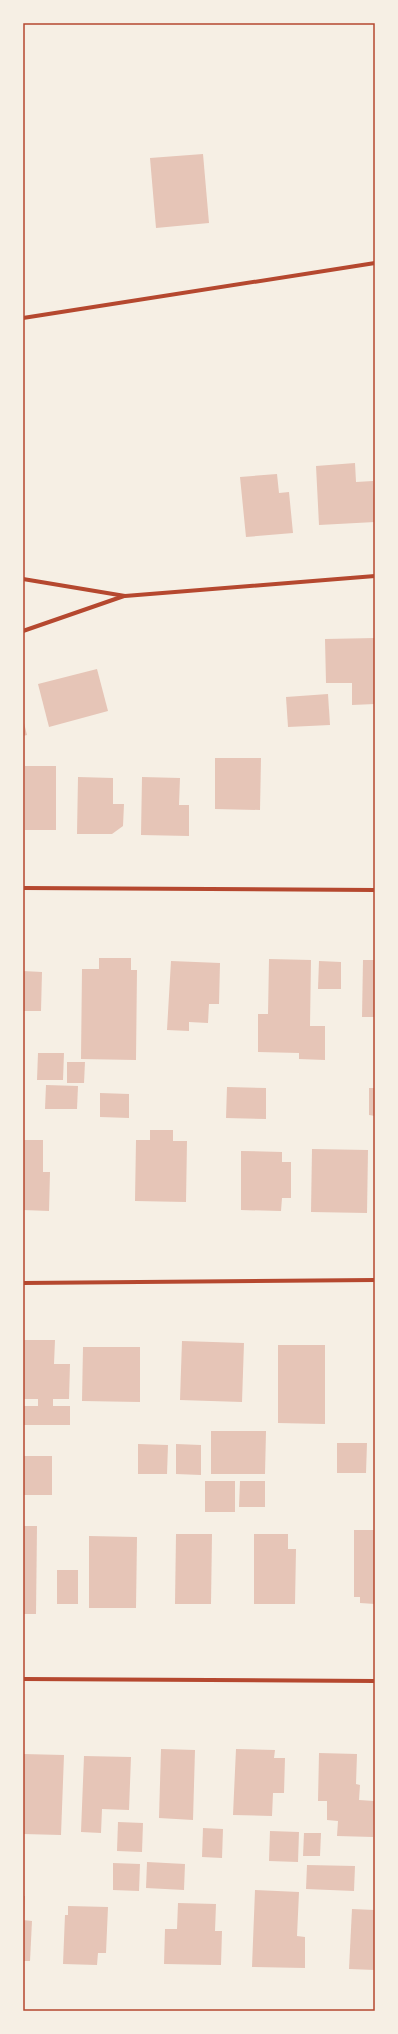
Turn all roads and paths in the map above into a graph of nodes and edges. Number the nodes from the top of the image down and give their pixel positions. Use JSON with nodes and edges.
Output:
{"nodes":[{"id":1,"x":375,"y":263,"type":"edge"},
{"id":2,"x":23,"y":318,"type":"edge"},
{"id":3,"x":375,"y":576,"type":"edge"},
{"id":4,"x":23,"y":579,"type":"edge"},
{"id":5,"x":125,"y":596,"type":"junction"},
{"id":6,"x":23,"y":631,"type":"edge"},
{"id":7,"x":23,"y":888,"type":"edge"},
{"id":8,"x":375,"y":890,"type":"edge"},
{"id":9,"x":375,"y":1280,"type":"edge"},
{"id":10,"x":23,"y":1283,"type":"edge"},
{"id":11,"x":23,"y":1679,"type":"edge"},
{"id":12,"x":375,"y":1681,"type":"edge"}],
"edges":[{"from":1,"to":2,"type":"street"},
{"from":3,"to":5,"type":"street"},
{"from":4,"to":5,"type":"street"},
{"from":5,"to":6,"type":"street"},
{"from":7,"to":8,"type":"street"},
{"from":9,"to":10,"type":"street"},
{"from":11,"to":12,"type":"street"}]}
